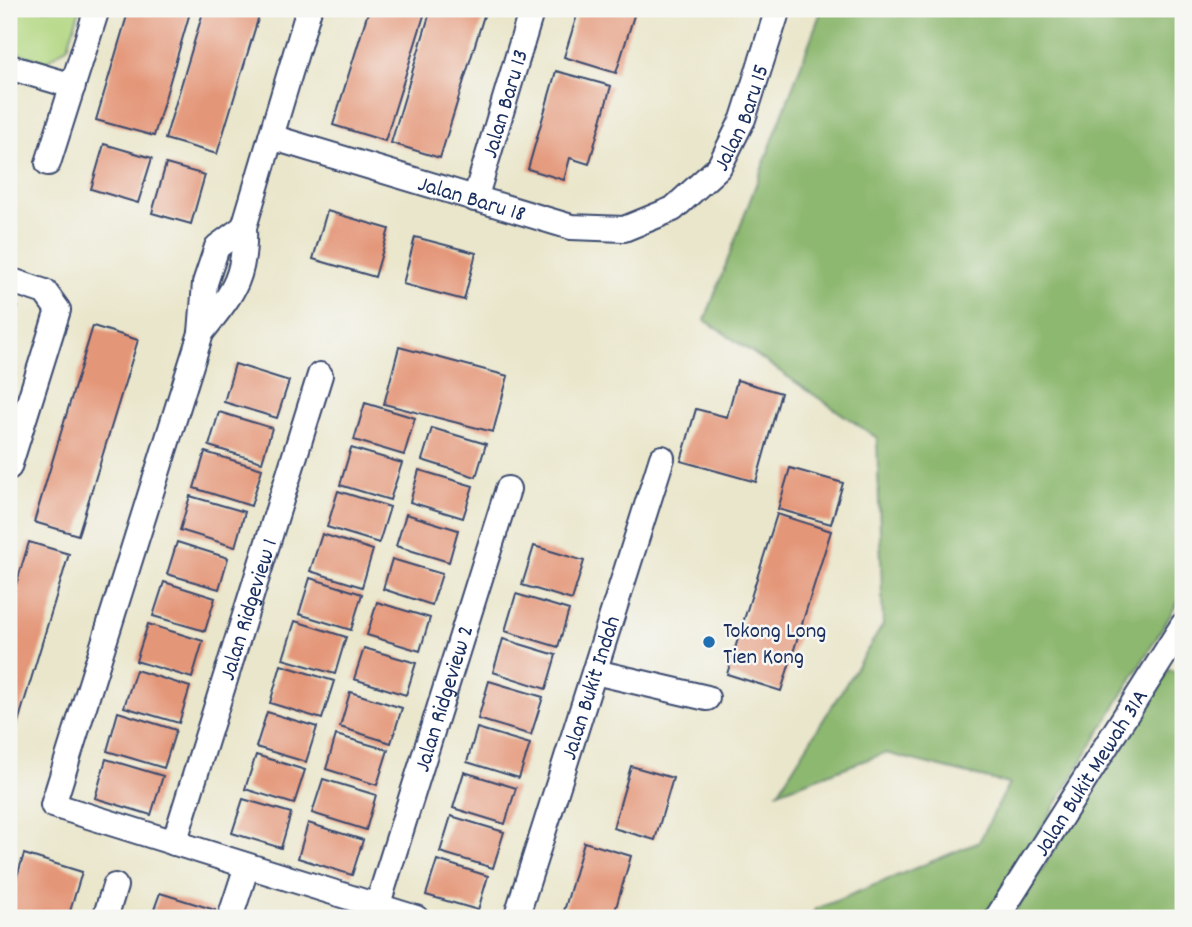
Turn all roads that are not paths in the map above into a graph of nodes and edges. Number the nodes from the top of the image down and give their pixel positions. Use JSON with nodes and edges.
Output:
{"nodes":[{"id":1,"x":97,"y":9,"type":"edge"},
{"id":2,"x":309,"y":9,"type":"edge"},
{"id":3,"x":533,"y":9,"type":"edge"},
{"id":4,"x":778,"y":9,"type":"edge"},
{"id":5,"x":9,"y":67,"type":"edge"},
{"id":6,"x":73,"y":86,"type":"junction"},
{"id":7,"x":271,"y":137,"type":"junction"},
{"id":8,"x":48,"y":163,"type":"dead end"},
{"id":9,"x":475,"y":199,"type":"junction"},
{"id":10,"x":673,"y":209,"type":"joint"},
{"id":11,"x":9,"y":280,"type":"edge"},
{"id":12,"x":320,"y":375,"type":"dead end"},
{"id":13,"x":662,"y":458,"type":"dead end"},
{"id":14,"x":9,"y":467,"type":"edge"},
{"id":15,"x":508,"y":489,"type":"dead end"},
{"id":16,"x":1183,"y":625,"type":"edge"},
{"id":17,"x":595,"y":672,"type":"junction"},
{"id":18,"x":707,"y":698,"type":"dead end"},
{"id":19,"x":174,"y":843,"type":"junction"},
{"id":20,"x":247,"y":866,"type":"junction"},
{"id":21,"x":115,"y":886,"type":"dead end"},
{"id":22,"x":362,"y":909,"type":"edge"},
{"id":23,"x":105,"y":918,"type":"edge"},
{"id":24,"x":230,"y":918,"type":"edge"},
{"id":25,"x":416,"y":918,"type":"edge"},
{"id":26,"x":516,"y":918,"type":"edge"},
{"id":27,"x":998,"y":918,"type":"edge"}],
"edges":[{"from":1,"to":6,"type":"street"},
{"from":2,"to":7,"type":"street"},
{"from":3,"to":9,"type":"street","name":"Jalan Baru 13"},
{"from":4,"to":10,"type":"street","name":"Jalan Baru 15"},
{"from":5,"to":6,"type":"street"},
{"from":6,"to":8,"type":"street"},
{"from":7,"to":9,"type":"street","name":"Jalan Baru 18"},
{"from":7,"to":19,"type":"street"},
{"from":9,"to":10,"type":"street","name":"Jalan Baru 18"},
{"from":11,"to":14,"type":"street"},
{"from":12,"to":19,"type":"street","name":"Jalan Ridgeview 1"},
{"from":13,"to":17,"type":"street","name":"Jalan Bukit Indah"},
{"from":15,"to":22,"type":"street","name":"Jalan Ridgeview 2"},
{"from":16,"to":27,"type":"street","name":"Jalan Bukit Mewah 31A"},
{"from":17,"to":18,"type":"street"},
{"from":17,"to":26,"type":"street","name":"Jalan Bukit Indah"},
{"from":19,"to":20,"type":"street"},
{"from":20,"to":22,"type":"street"},
{"from":20,"to":24,"type":"street"},
{"from":21,"to":23,"type":"street"},
{"from":22,"to":25,"type":"street"}]}
